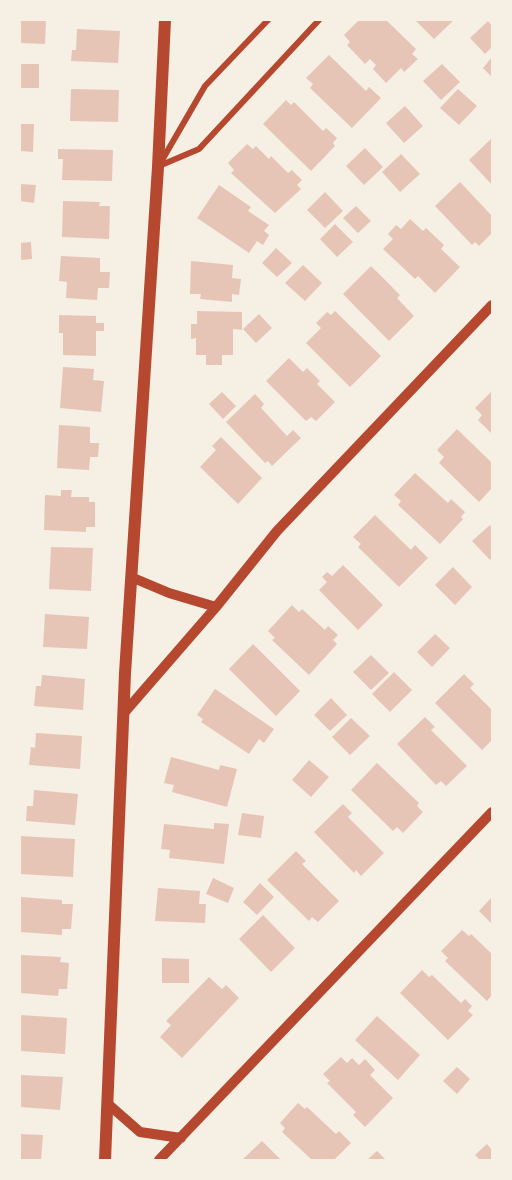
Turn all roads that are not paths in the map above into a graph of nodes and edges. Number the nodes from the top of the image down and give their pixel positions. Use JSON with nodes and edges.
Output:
{"nodes":[{"id":1,"x":165,"y":20,"type":"edge"},
{"id":2,"x":268,"y":20,"type":"edge"},
{"id":3,"x":319,"y":20,"type":"edge"},
{"id":4,"x":158,"y":167,"type":"junction"},
{"id":5,"x":492,"y":305,"type":"edge"},
{"id":6,"x":131,"y":577,"type":"junction"},
{"id":7,"x":216,"y":607,"type":"junction"},
{"id":8,"x":124,"y":713,"type":"junction"},
{"id":9,"x":492,"y":812,"type":"edge"},
{"id":10,"x":108,"y":1104,"type":"junction"},
{"id":11,"x":181,"y":1138,"type":"junction"},
{"id":12,"x":105,"y":1161,"type":"edge"},
{"id":13,"x":159,"y":1161,"type":"edge"}],
"edges":[{"from":1,"to":4,"type":"main road"},
{"from":2,"to":4,"type":"street"},
{"from":3,"to":4,"type":"street"},
{"from":4,"to":6,"type":"main road"},
{"from":5,"to":7,"type":"street"},
{"from":6,"to":7,"type":"street"},
{"from":6,"to":8,"type":"main road"},
{"from":7,"to":8,"type":"street"},
{"from":8,"to":10,"type":"main road"},
{"from":9,"to":11,"type":"street"},
{"from":10,"to":11,"type":"street"},
{"from":10,"to":12,"type":"main road"},
{"from":11,"to":13,"type":"street"}]}
